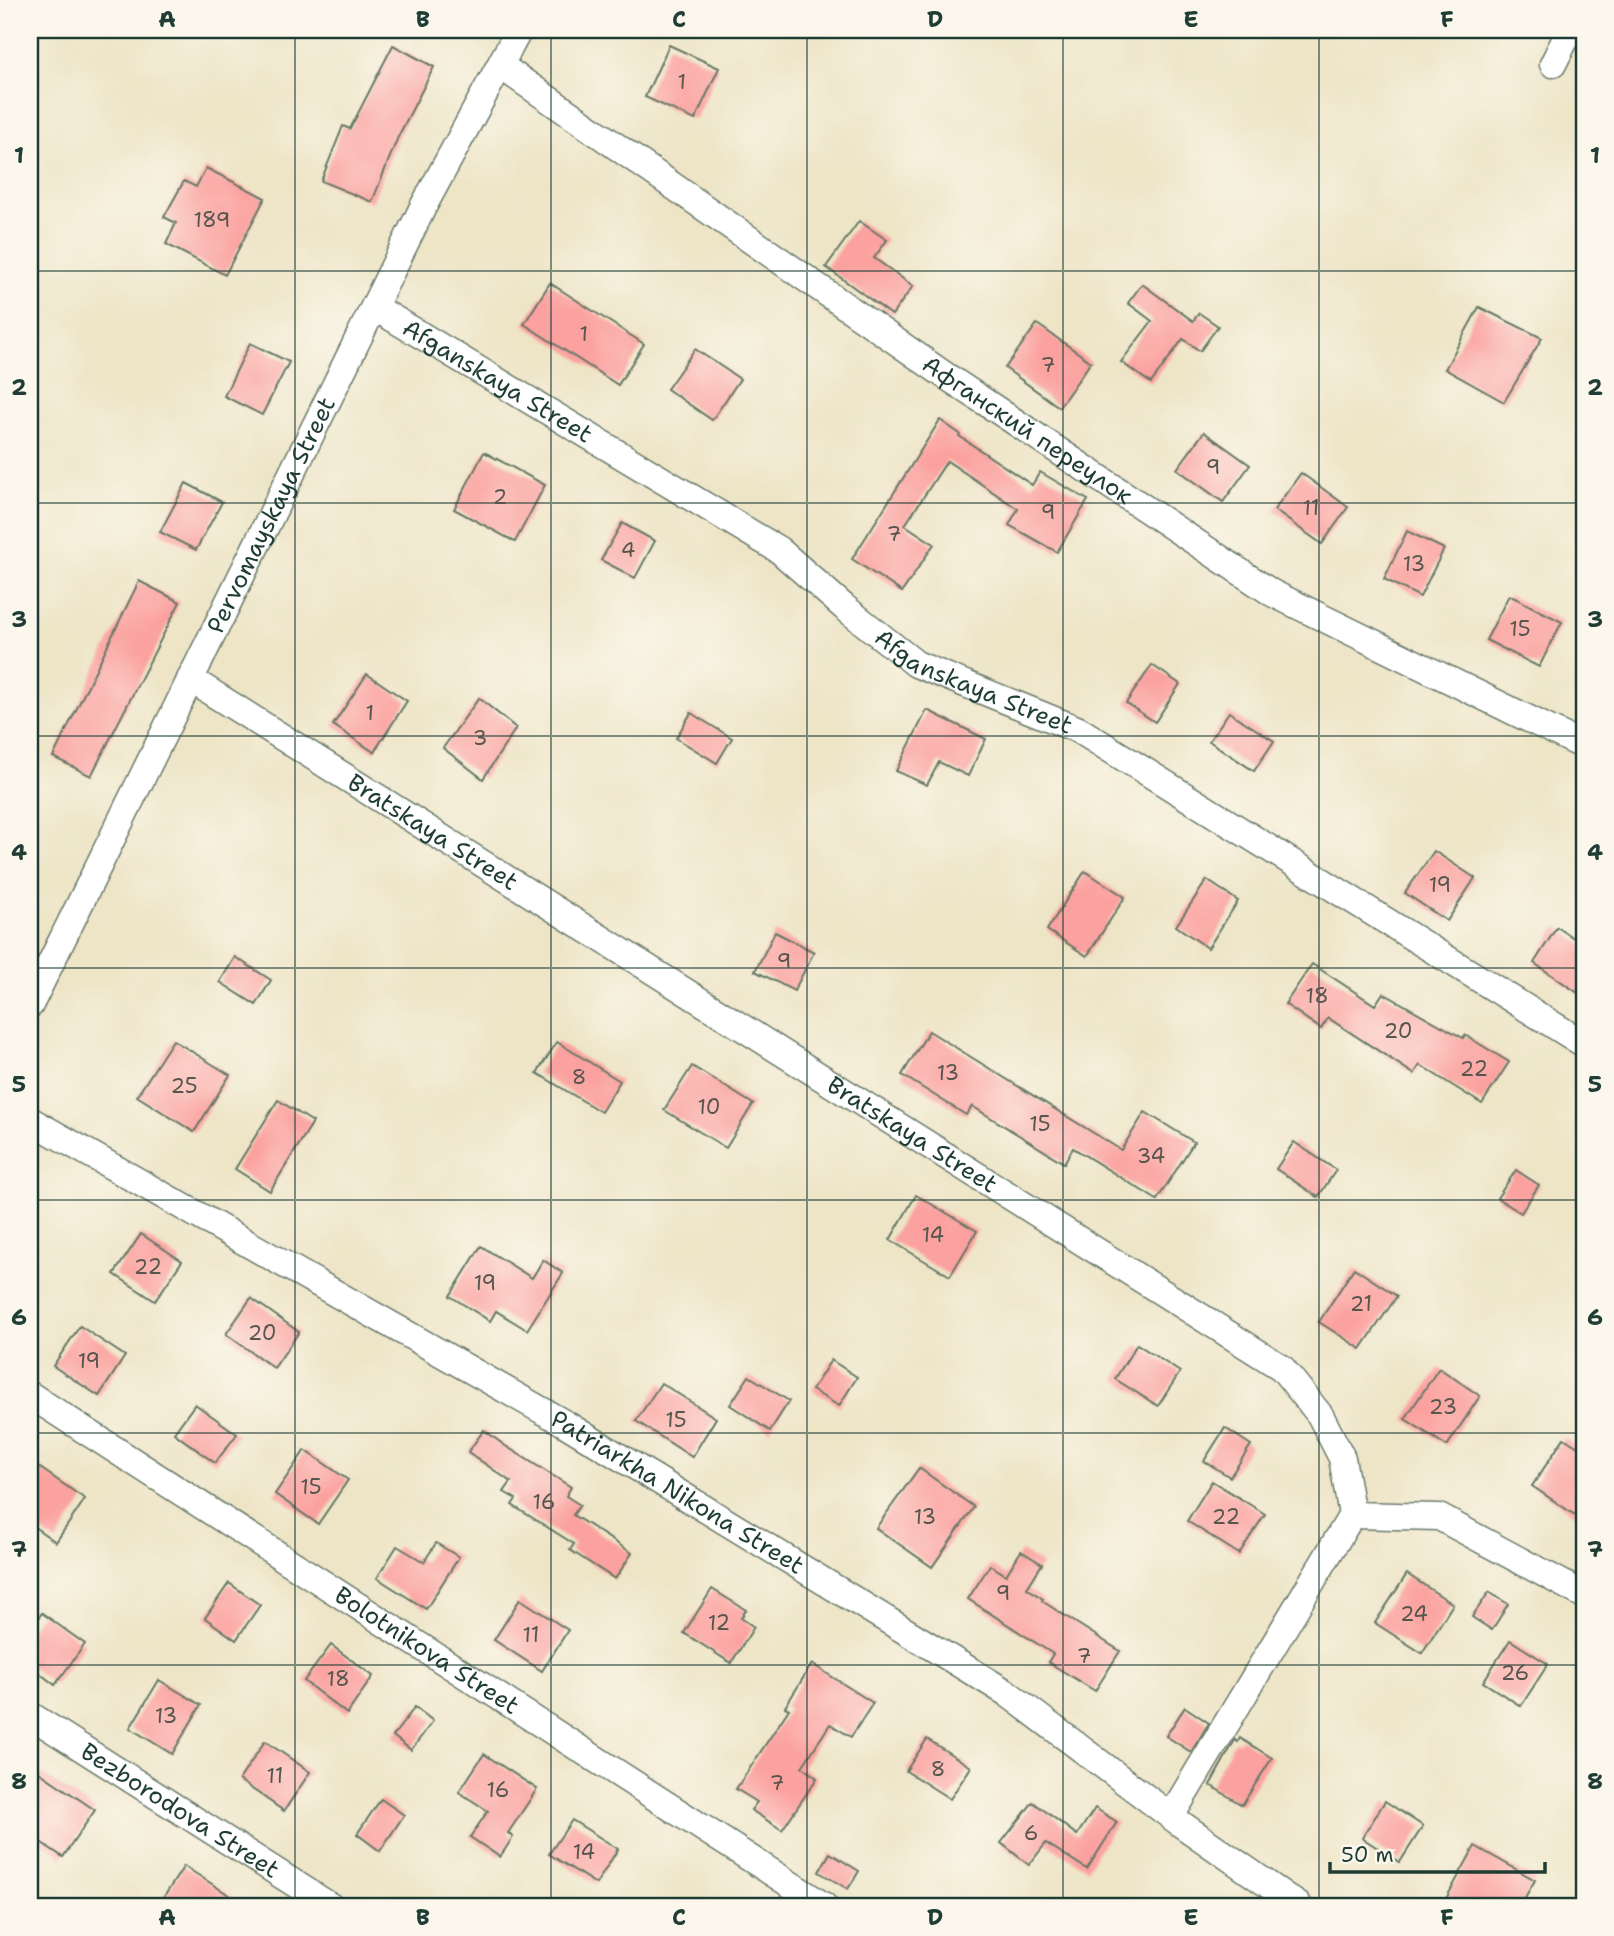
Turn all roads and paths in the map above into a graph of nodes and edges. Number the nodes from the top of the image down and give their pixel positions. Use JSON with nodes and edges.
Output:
{"nodes":[{"id":1,"x":519,"y":30,"type":"edge"},
{"id":2,"x":1570,"y":30,"type":"edge"},
{"id":3,"x":1553,"y":64,"type":"dead end"},
{"id":4,"x":501,"y":66,"type":"junction"},
{"id":5,"x":374,"y":307,"type":"junction"},
{"id":6,"x":190,"y":680,"type":"junction"},
{"id":7,"x":1584,"y":746,"type":"edge"},
{"id":8,"x":30,"y":1005,"type":"edge"},
{"id":9,"x":1584,"y":1044,"type":"edge"},
{"id":10,"x":30,"y":1120,"type":"edge"},
{"id":11,"x":30,"y":1395,"type":"edge"},
{"id":12,"x":1352,"y":1515,"type":"junction"},
{"id":13,"x":1584,"y":1594,"type":"edge"},
{"id":14,"x":30,"y":1715,"type":"edge"},
{"id":15,"x":1171,"y":1816,"type":"junction"},
{"id":16,"x":330,"y":1906,"type":"edge"},
{"id":17,"x":824,"y":1906,"type":"edge"},
{"id":18,"x":1299,"y":1906,"type":"edge"}],
"edges":[{"from":1,"to":4,"type":"street","name":"Pervomayskaya Street"},
{"from":2,"to":3,"type":"street"},
{"from":4,"to":5,"type":"street","name":"Pervomayskaya Street"},
{"from":4,"to":7,"type":"street","name":"Афганский переулок"},
{"from":5,"to":6,"type":"street","name":"Pervomayskaya Street"},
{"from":5,"to":9,"type":"street","name":"Afganskaya Street"},
{"from":6,"to":8,"type":"street","name":"Pervomayskaya Street"},
{"from":6,"to":12,"type":"street","name":"Bratskaya Street"},
{"from":10,"to":15,"type":"street","name":"Patriarkha Nikona Street"},
{"from":11,"to":17,"type":"street","name":"Bolotnikova Street"},
{"from":12,"to":13,"type":"street"},
{"from":12,"to":15,"type":"street"},
{"from":14,"to":16,"type":"street","name":"Bezborodova Street"},
{"from":15,"to":18,"type":"street","name":"Patriarkha Nikona Street"}]}
